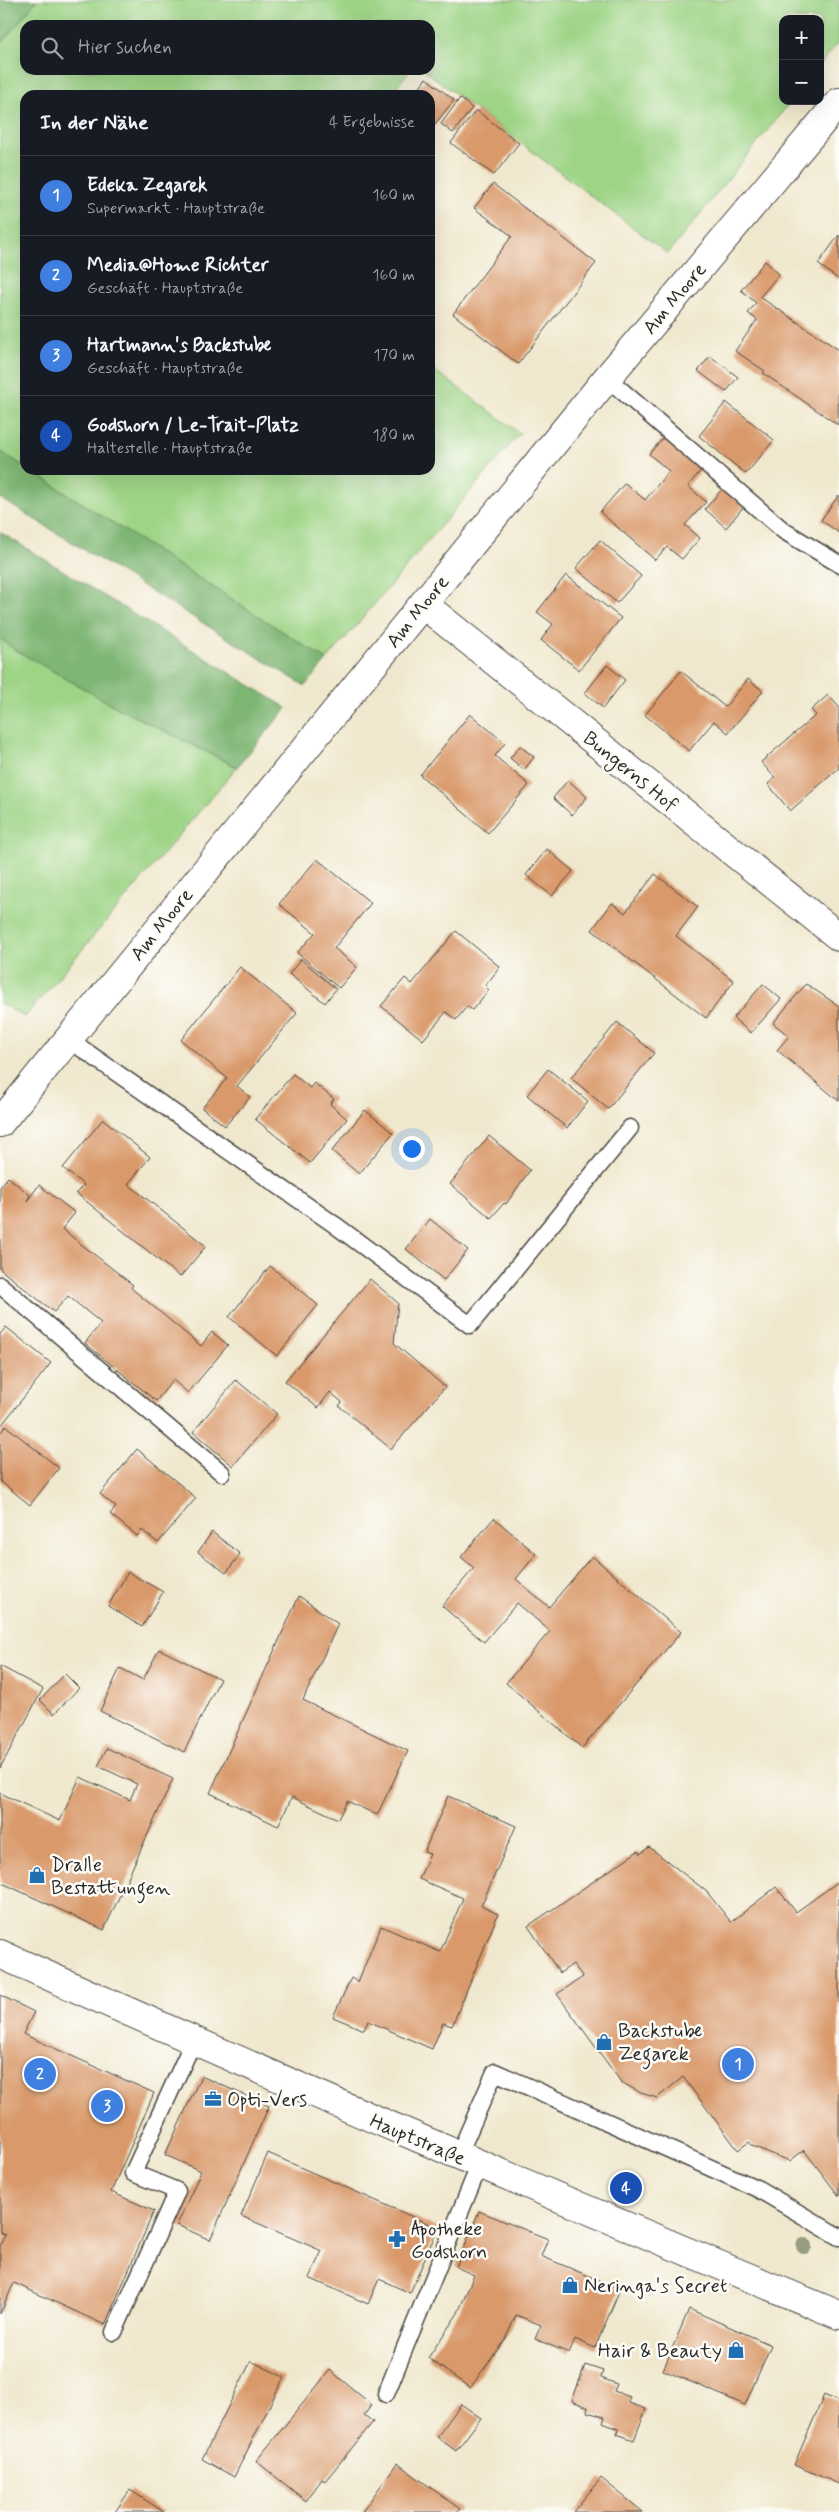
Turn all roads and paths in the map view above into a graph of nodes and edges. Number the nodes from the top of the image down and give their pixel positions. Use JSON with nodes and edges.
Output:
{"nodes":[{"id":1,"x":839,"y":102,"type":"edge"},
{"id":2,"x":607,"y":378,"type":"junction"},
{"id":3,"x":839,"y":564,"type":"edge"},
{"id":4,"x":423,"y":604,"type":"junction"},
{"id":5,"x":839,"y":937,"type":"edge"},
{"id":6,"x":68,"y":1038,"type":"junction"},
{"id":7,"x":0,"y":1122,"type":"edge"},
{"id":8,"x":630,"y":1128,"type":"dead end"},
{"id":9,"x":0,"y":1285,"type":"edge"},
{"id":10,"x":222,"y":1473,"type":"dead end"},
{"id":11,"x":0,"y":1954,"type":"edge"},
{"id":12,"x":193,"y":2042,"type":"junction"},
{"id":13,"x":468,"y":2161,"type":"junction"},
{"id":14,"x":839,"y":2237,"type":"edge"},
{"id":15,"x":839,"y":2315,"type":"edge"},
{"id":16,"x":114,"y":2332,"type":"dead end"},
{"id":17,"x":386,"y":2394,"type":"dead end"}],
"edges":[{"from":1,"to":2,"type":"street","name":"Am Moore"},
{"from":2,"to":3,"type":"lane"},
{"from":2,"to":4,"type":"street","name":"Am Moore"},
{"from":4,"to":5,"type":"street","name":"Bungerns Hof"},
{"from":4,"to":6,"type":"street","name":"Am Moore"},
{"from":6,"to":7,"type":"street","name":"Am Moore"},
{"from":6,"to":8,"type":"lane"},
{"from":9,"to":10,"type":"lane"},
{"from":11,"to":12,"type":"street","name":"Hauptstraße"},
{"from":12,"to":13,"type":"street","name":"Hauptstraße"},
{"from":12,"to":16,"type":"lane"},
{"from":13,"to":14,"type":"lane"},
{"from":13,"to":15,"type":"street","name":"Hauptstraße"},
{"from":13,"to":17,"type":"lane"}]}
